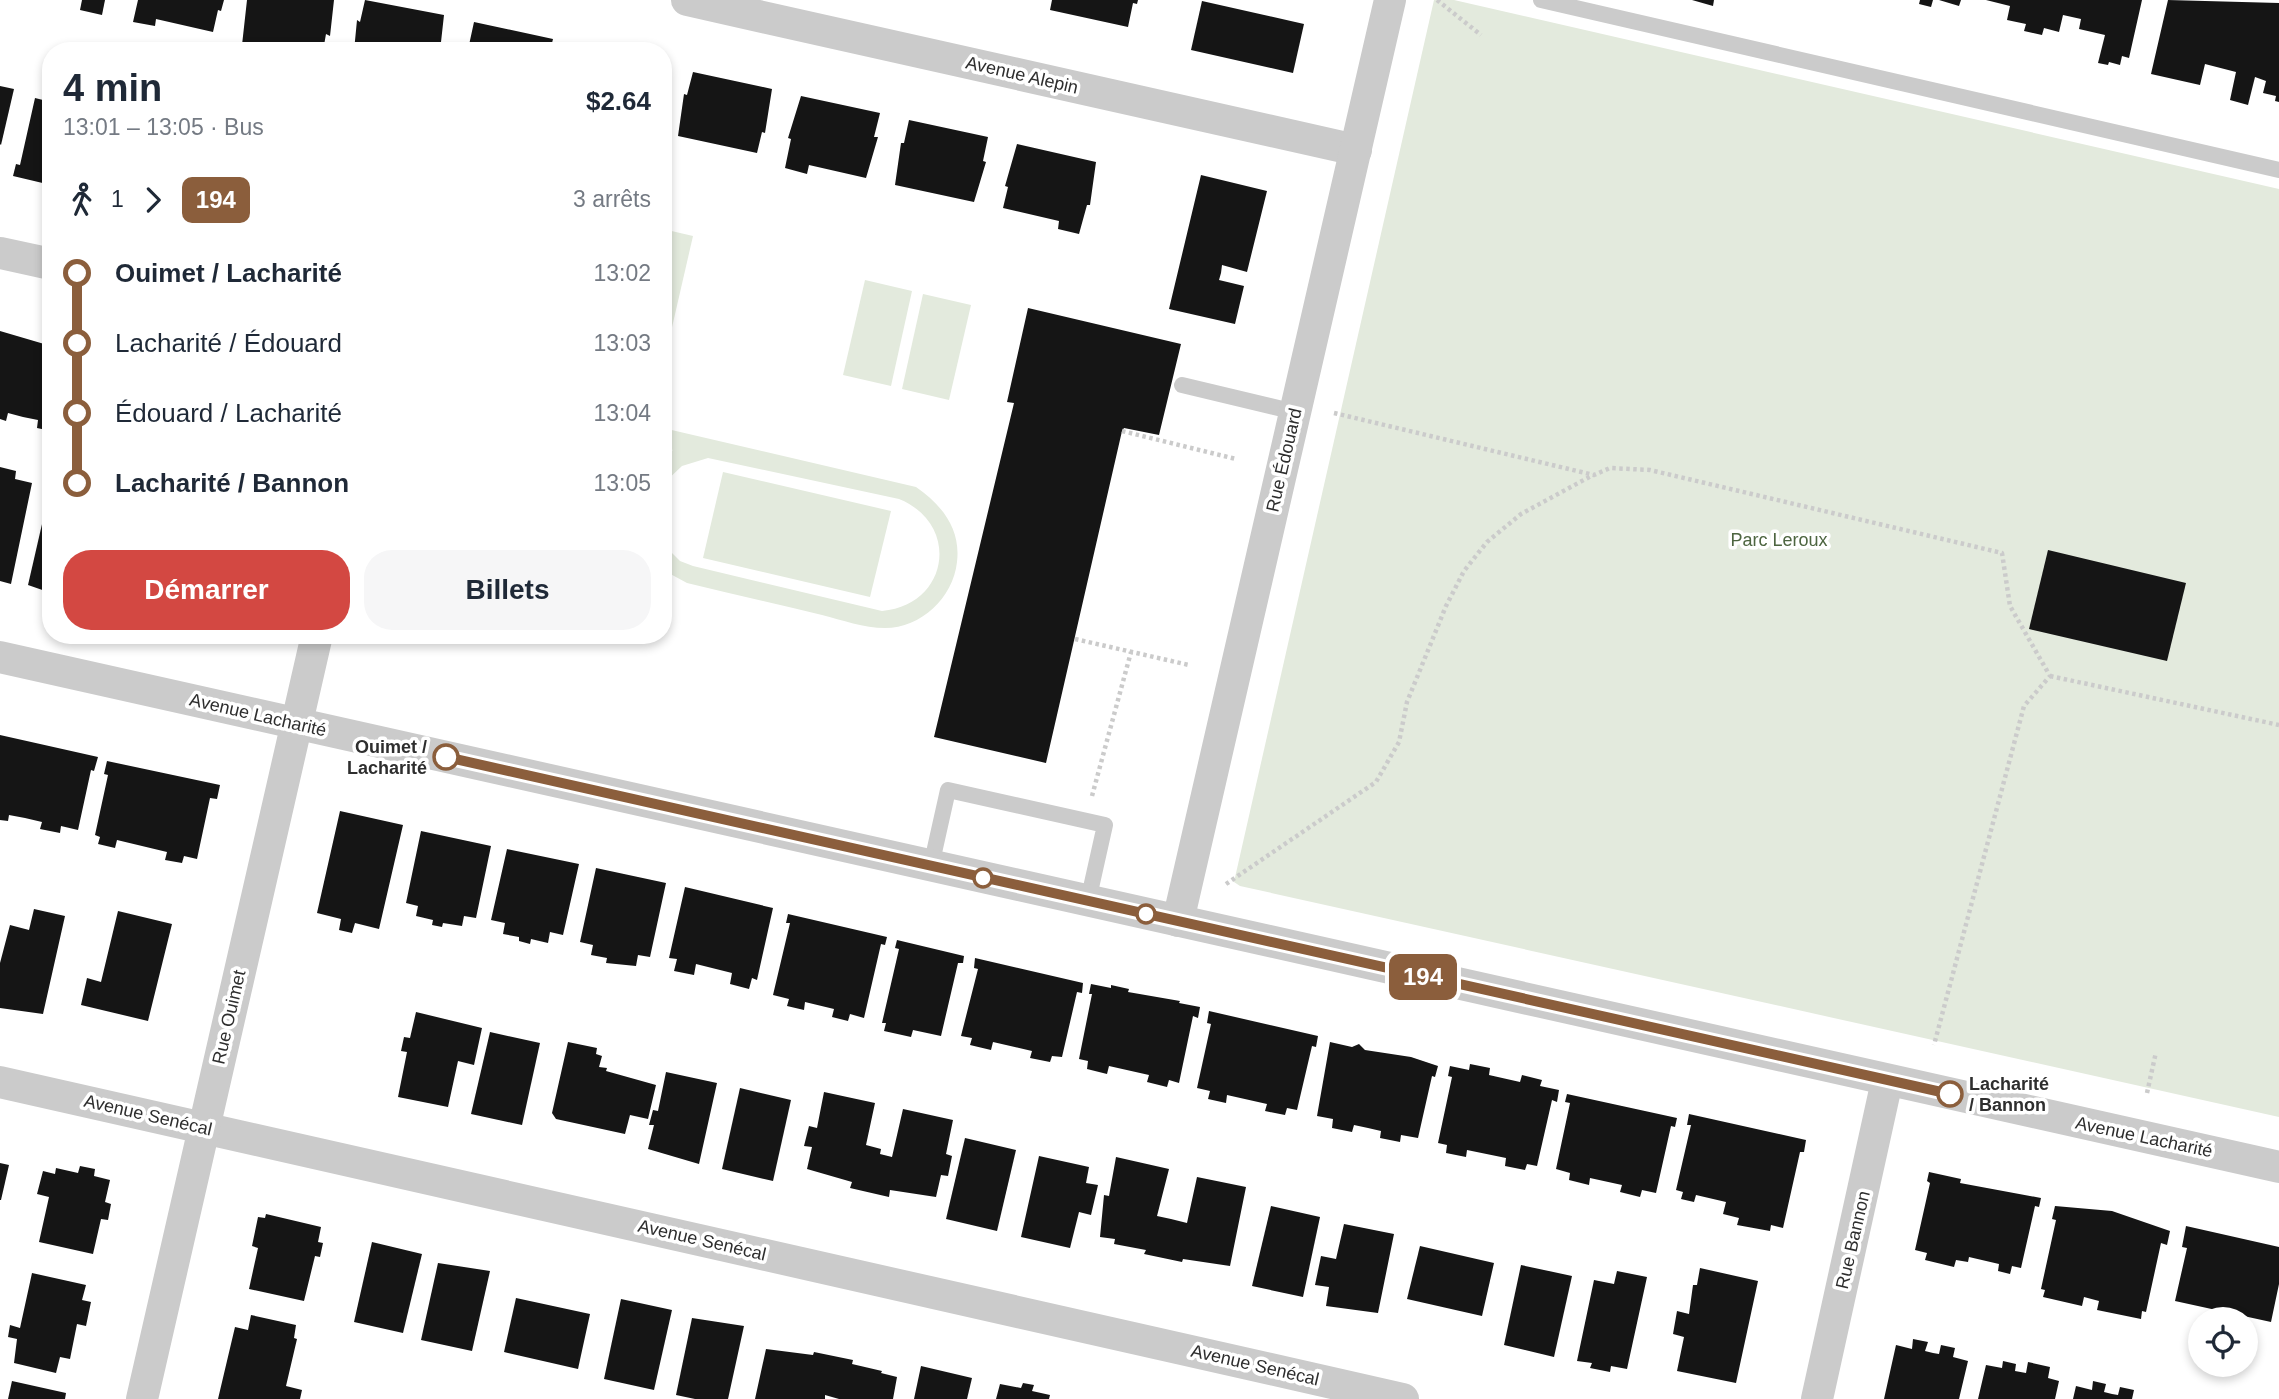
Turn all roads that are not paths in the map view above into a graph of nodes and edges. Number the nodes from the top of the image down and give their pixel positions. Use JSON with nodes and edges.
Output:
{"nodes":[{"id":1,"x":687,"y":0,"type":"edge"},
{"id":2,"x":1390,"y":0,"type":"edge"},
{"id":3,"x":1541,"y":0,"type":"edge"},
{"id":4,"x":1356,"y":150,"type":"junction"},
{"id":5,"x":2279,"y":170,"type":"edge"},
{"id":6,"x":0,"y":253,"type":"edge"},
{"id":7,"x":42,"y":262,"type":"edge"},
{"id":8,"x":1182,"y":385,"type":"dead end"},
{"id":9,"x":1295,"y":412,"type":"junction"},
{"id":10,"x":315,"y":644,"type":"edge"},
{"id":11,"x":0,"y":657,"type":"edge"},
{"id":12,"x":297,"y":724,"type":"junction"},
{"id":13,"x":931,"y":866,"type":"junction"},
{"id":14,"x":1088,"y":901,"type":"junction"},
{"id":15,"x":1178,"y":921,"type":"junction"},
{"id":16,"x":1887,"y":1081,"type":"junction"},
{"id":17,"x":0,"y":1082,"type":"edge"},
{"id":18,"x":204,"y":1128,"type":"junction"},
{"id":19,"x":2279,"y":1167,"type":"edge"},
{"id":20,"x":142,"y":1399,"type":"edge"},
{"id":21,"x":1403,"y":1399,"type":"edge"},
{"id":22,"x":1817,"y":1399,"type":"edge"}],
"edges":[{"from":1,"to":4,"type":"street","name":"Avenue Alepin"},
{"from":2,"to":4,"type":"street","name":"Rue Édouard"},
{"from":3,"to":5,"type":"lane"},
{"from":4,"to":9,"type":"street","name":"Rue Édouard"},
{"from":6,"to":7,"type":"street"},
{"from":8,"to":9,"type":"lane"},
{"from":9,"to":15,"type":"street","name":"Rue Édouard"},
{"from":10,"to":12,"type":"street","name":"Rue Ouimet"},
{"from":11,"to":12,"type":"street","name":"Avenue Lacharité"},
{"from":12,"to":13,"type":"street","name":"Avenue Lacharité"},
{"from":12,"to":18,"type":"street","name":"Rue Ouimet"},
{"from":13,"to":14,"type":"street","name":"Avenue Lacharité"},
{"from":13,"to":14,"type":"lane"},
{"from":14,"to":15,"type":"street","name":"Avenue Lacharité"},
{"from":15,"to":16,"type":"street","name":"Avenue Lacharité"},
{"from":16,"to":19,"type":"street","name":"Avenue Lacharité"},
{"from":16,"to":22,"type":"street","name":"Rue Bannon"},
{"from":17,"to":18,"type":"street","name":"Avenue Senécal"},
{"from":18,"to":20,"type":"street","name":"Rue Ouimet"},
{"from":18,"to":21,"type":"street","name":"Avenue Senécal"}]}
